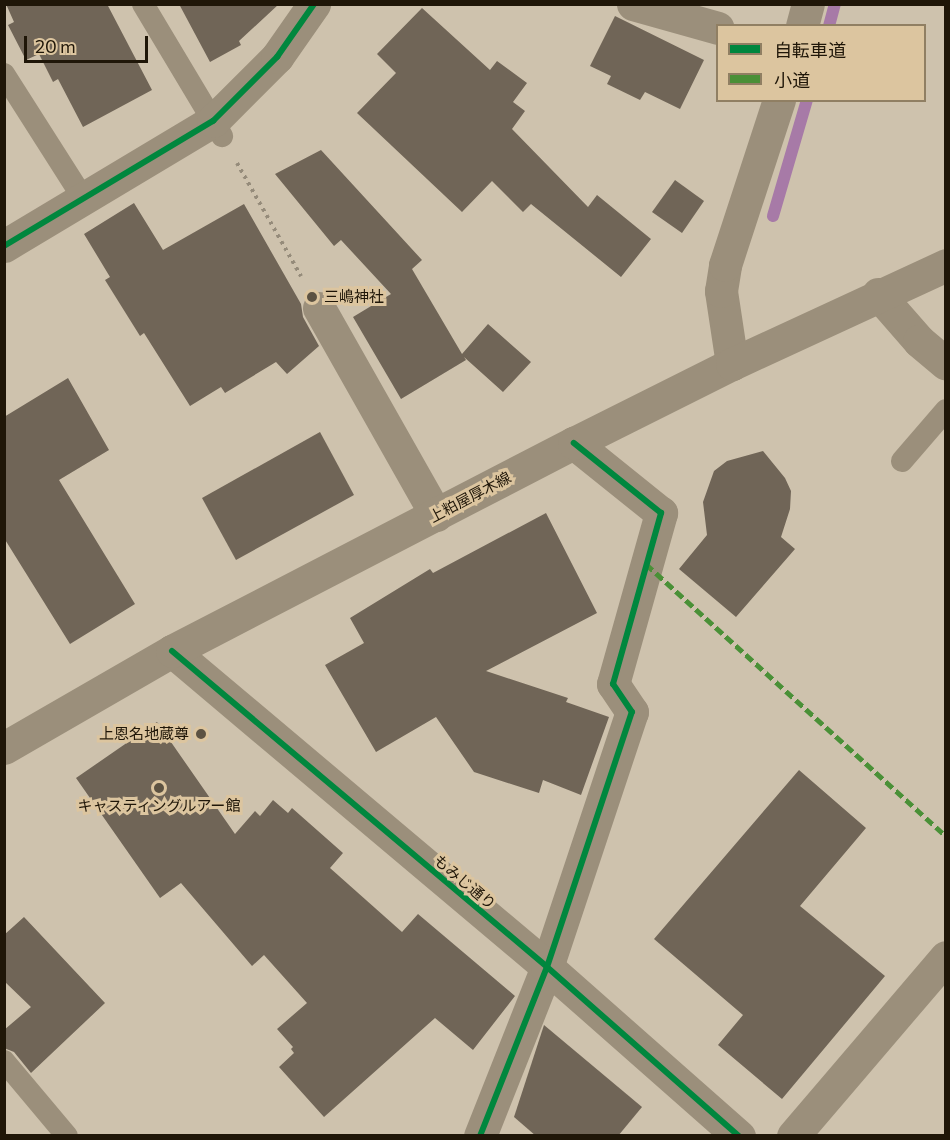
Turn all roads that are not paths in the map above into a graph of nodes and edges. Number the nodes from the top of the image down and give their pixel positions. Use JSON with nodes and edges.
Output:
{"nodes":[{"id":1,"x":143,"y":4,"type":"edge"},
{"id":2,"x":314,"y":4,"type":"edge"},
{"id":3,"x":633,"y":4,"type":"edge"},
{"id":4,"x":808,"y":4,"type":"edge"},
{"id":5,"x":803,"y":24,"type":"edge"},
{"id":6,"x":716,"y":28,"type":"edge"},
{"id":7,"x":4,"y":74,"type":"edge"},
{"id":8,"x":778,"y":102,"type":"edge"},
{"id":9,"x":218,"y":128,"type":"junction"},
{"id":10,"x":83,"y":198,"type":"junction"},
{"id":11,"x":4,"y":246,"type":"edge"},
{"id":12,"x":945,"y":265,"type":"edge"},
{"id":13,"x":878,"y":294,"type":"junction"},
{"id":14,"x":319,"y":308,"type":"road end"},
{"id":15,"x":732,"y":364,"type":"junction"},
{"id":16,"x":945,"y":364,"type":"edge"},
{"id":17,"x":945,"y":410,"type":"edge"},
{"id":18,"x":574,"y":443,"type":"junction"},
{"id":19,"x":902,"y":461,"type":"dead end"},
{"id":20,"x":436,"y":515,"type":"junction"},
{"id":21,"x":172,"y":651,"type":"junction"},
{"id":22,"x":4,"y":748,"type":"edge"},
{"id":23,"x":945,"y":957,"type":"edge"},
{"id":24,"x":547,"y":967,"type":"junction"},
{"id":25,"x":4,"y":1061,"type":"edge"},
{"id":26,"x":67,"y":1136,"type":"edge"},
{"id":27,"x":480,"y":1136,"type":"edge"},
{"id":28,"x":739,"y":1136,"type":"edge"},
{"id":29,"x":793,"y":1136,"type":"edge"}],
"edges":[{"from":1,"to":9,"type":"lane"},
{"from":2,"to":9,"type":"street"},
{"from":3,"to":6,"type":"street"},
{"from":4,"to":5,"type":"street"},
{"from":7,"to":10,"type":"lane"},
{"from":8,"to":15,"type":"street"},
{"from":9,"to":10,"type":"street"},
{"from":10,"to":11,"type":"street"},
{"from":12,"to":13,"type":"street","name":"上粕屋厚木線"},
{"from":13,"to":15,"type":"street","name":"上粕屋厚木線"},
{"from":13,"to":16,"type":"street"},
{"from":14,"to":20,"type":"street"},
{"from":15,"to":18,"type":"street","name":"上粕屋厚木線"},
{"from":17,"to":19,"type":"lane"},
{"from":18,"to":20,"type":"street","name":"上粕屋厚木線"},
{"from":18,"to":24,"type":"street"},
{"from":20,"to":21,"type":"street","name":"上粕屋厚木線"},
{"from":21,"to":22,"type":"street","name":"上粕屋厚木線"},
{"from":21,"to":24,"type":"street","name":"もみじ通り"},
{"from":23,"to":29,"type":"street"},
{"from":24,"to":27,"type":"street"},
{"from":24,"to":28,"type":"street","name":"もみじ通り"},
{"from":25,"to":26,"type":"lane"}]}
